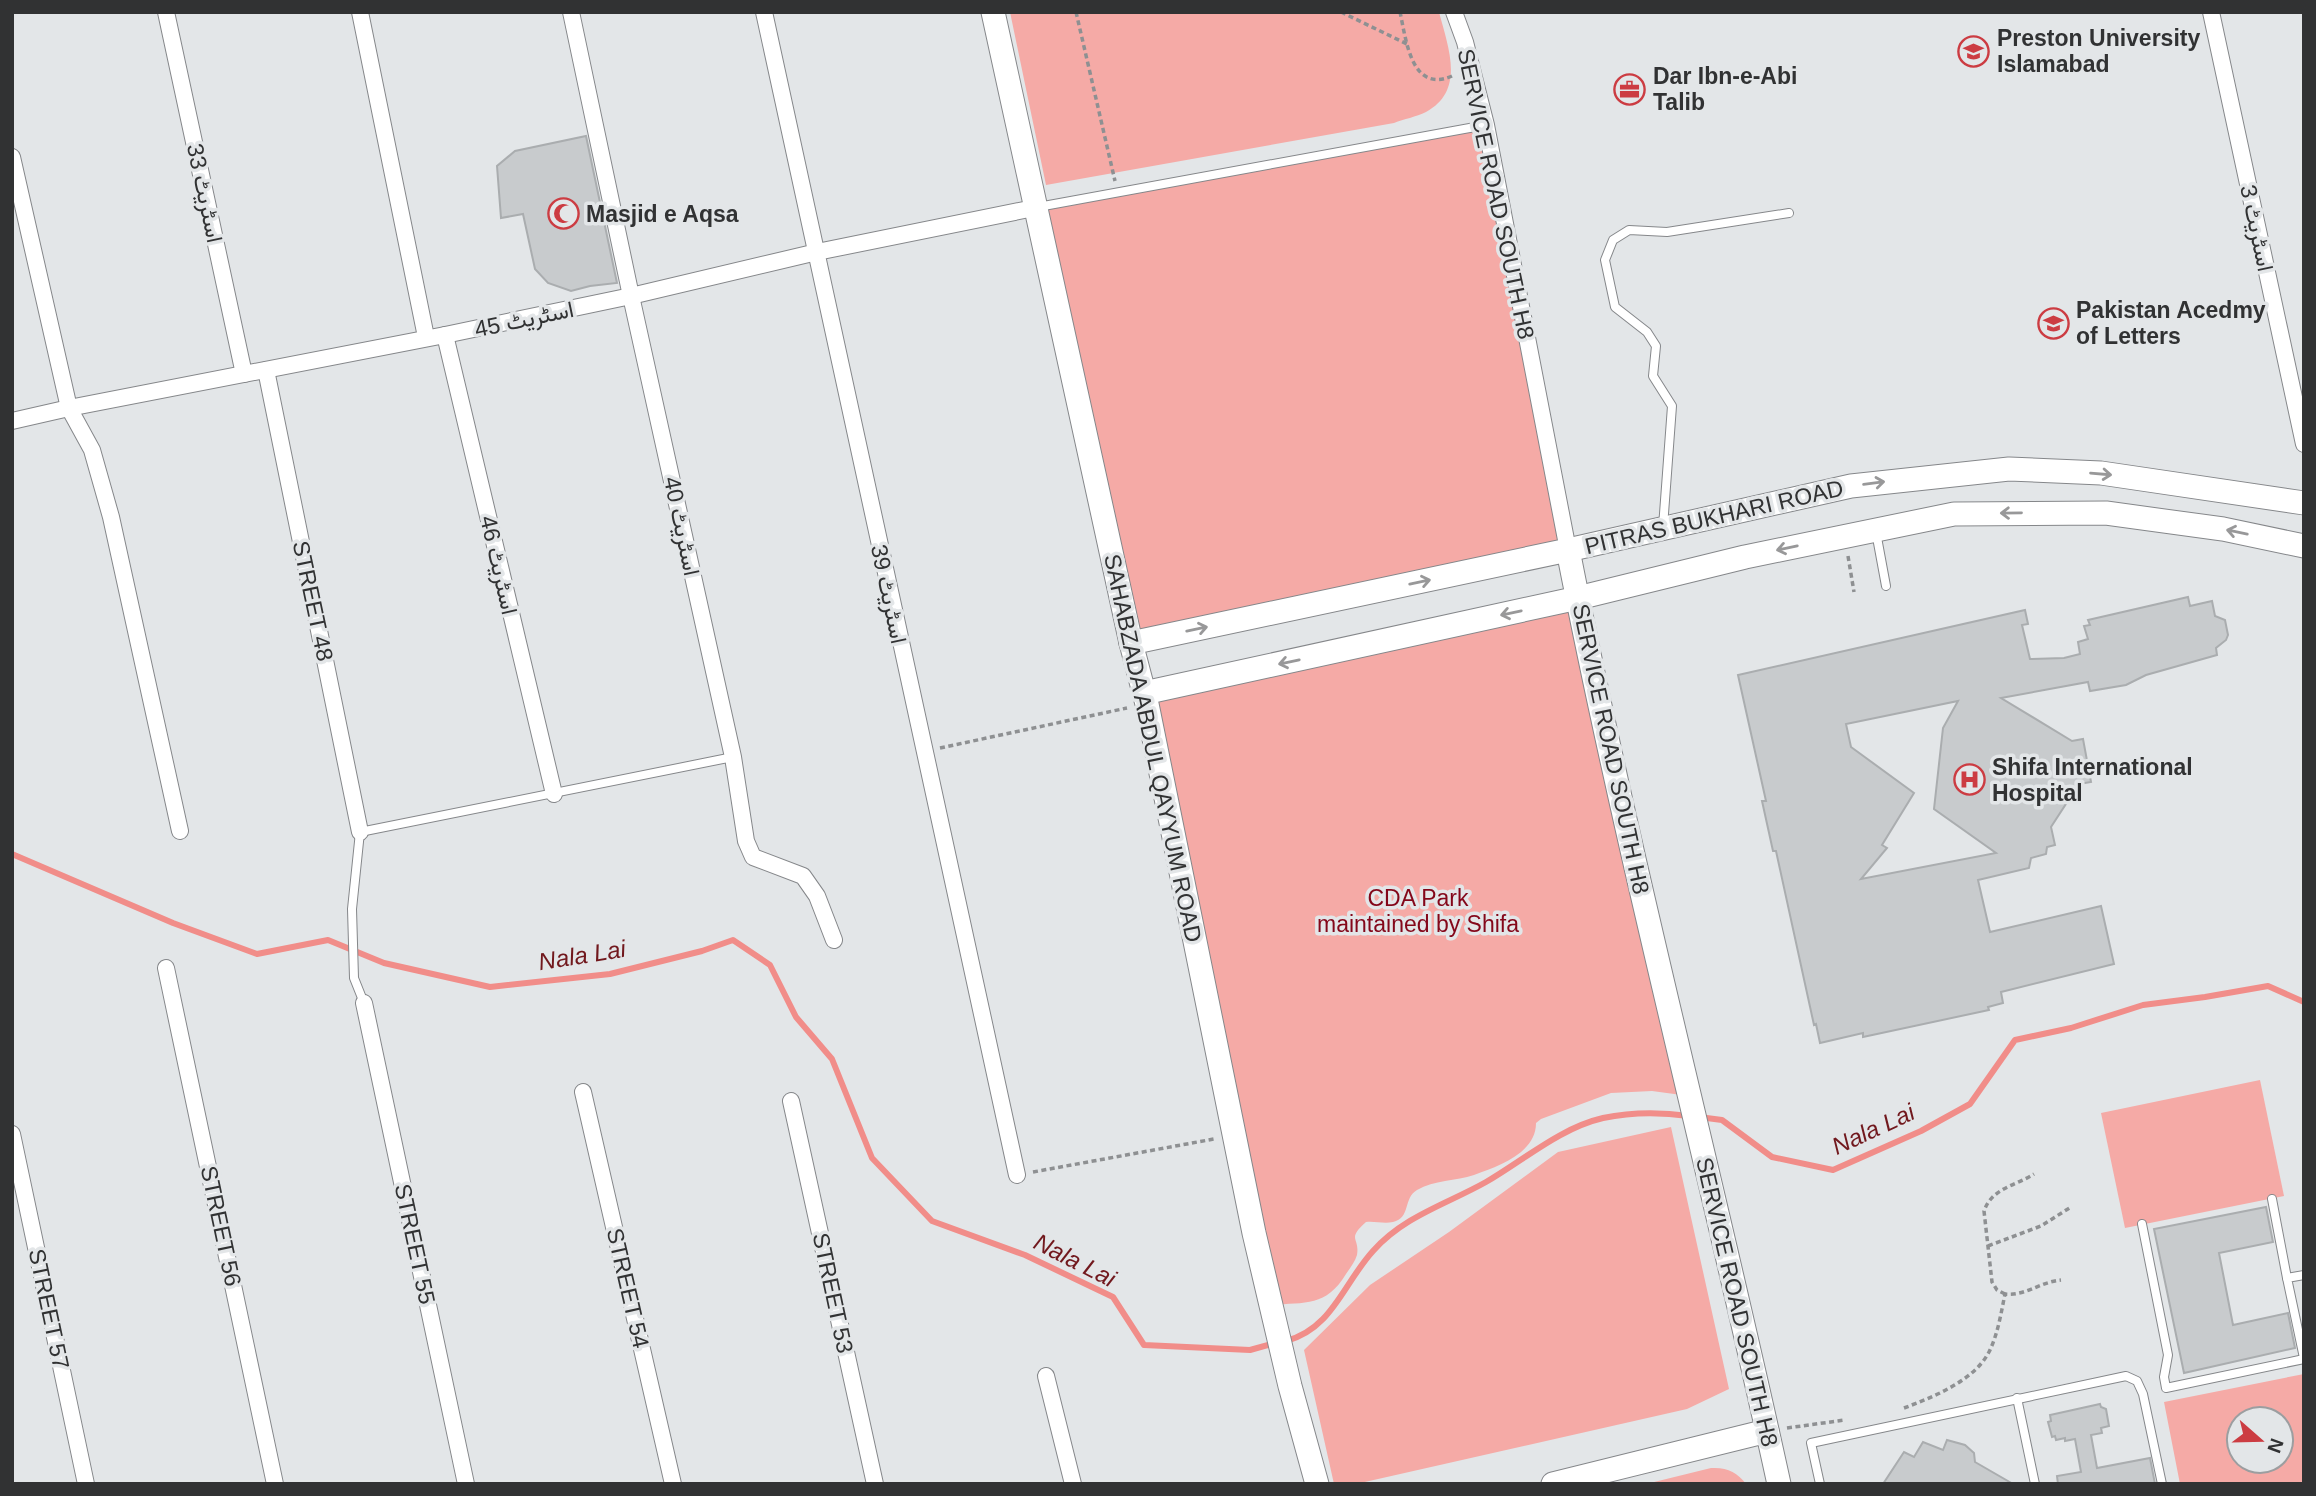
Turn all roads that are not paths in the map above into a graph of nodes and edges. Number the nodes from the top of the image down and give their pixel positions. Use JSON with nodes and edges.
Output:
{"nodes":[{"id":1,"x":166,"y":12,"type":"edge"},
{"id":2,"x":360,"y":12,"type":"edge"},
{"id":3,"x":571,"y":12,"type":"edge"},
{"id":4,"x":764,"y":12,"type":"edge"},
{"id":5,"x":993,"y":12,"type":"edge"},
{"id":6,"x":1454,"y":12,"type":"edge"},
{"id":7,"x":2211,"y":12,"type":"edge"},
{"id":8,"x":1486,"y":125,"type":"junction"},
{"id":9,"x":12,"y":158,"type":"edge"},
{"id":10,"x":1034,"y":208,"type":"junction"},
{"id":11,"x":1789,"y":213,"type":"dead end"},
{"id":12,"x":817,"y":252,"type":"junction"},
{"id":13,"x":631,"y":296,"type":"junction"},
{"id":14,"x":445,"y":335,"type":"junction"},
{"id":15,"x":426,"y":337,"type":"junction"},
{"id":16,"x":266,"y":370,"type":"junction"},
{"id":17,"x":244,"y":374,"type":"junction"},
{"id":18,"x":69,"y":408,"type":"junction"},
{"id":19,"x":12,"y":421,"type":"edge"},
{"id":20,"x":2304,"y":444,"type":"edge"},
{"id":21,"x":2304,"y":503,"type":"edge"},
{"id":22,"x":1663,"y":528,"type":"junction"},
{"id":23,"x":1875,"y":530,"type":"junction"},
{"id":24,"x":2304,"y":546,"type":"edge"},
{"id":25,"x":1568,"y":550,"type":"junction"},
{"id":26,"x":1886,"y":586,"type":"dead end"},
{"id":27,"x":1577,"y":598,"type":"junction"},
{"id":28,"x":1131,"y":643,"type":"junction"},
{"id":29,"x":1145,"y":699,"type":"junction"},
{"id":30,"x":733,"y":757,"type":"junction"},
{"id":31,"x":554,"y":794,"type":"junction"},
{"id":32,"x":180,"y":831,"type":"dead end"},
{"id":33,"x":360,"y":832,"type":"junction"},
{"id":34,"x":834,"y":940,"type":"dead end"},
{"id":35,"x":166,"y":968,"type":"dead end"},
{"id":36,"x":364,"y":1003,"type":"joint"},
{"id":37,"x":583,"y":1092,"type":"dead end"},
{"id":38,"x":791,"y":1101,"type":"dead end"},
{"id":39,"x":12,"y":1134,"type":"edge"},
{"id":40,"x":1017,"y":1175,"type":"road end"},
{"id":41,"x":2272,"y":1199,"type":"dead end"},
{"id":42,"x":2143,"y":1224,"type":"dead end"},
{"id":43,"x":2304,"y":1275,"type":"edge"},
{"id":44,"x":2287,"y":1278,"type":"junction"},
{"id":45,"x":2304,"y":1358,"type":"edge"},
{"id":46,"x":1046,"y":1376,"type":"dead end"},
{"id":47,"x":2017,"y":1398,"type":"junction"},
{"id":48,"x":1767,"y":1431,"type":"junction"},
{"id":49,"x":86,"y":1484,"type":"edge"},
{"id":50,"x":275,"y":1484,"type":"edge"},
{"id":51,"x":466,"y":1484,"type":"edge"},
{"id":52,"x":673,"y":1484,"type":"edge"},
{"id":53,"x":875,"y":1484,"type":"edge"},
{"id":54,"x":1073,"y":1484,"type":"edge"},
{"id":55,"x":1317,"y":1484,"type":"edge"},
{"id":56,"x":1553,"y":1484,"type":"edge"},
{"id":57,"x":1779,"y":1484,"type":"edge"},
{"id":58,"x":1820,"y":1484,"type":"edge"},
{"id":59,"x":2035,"y":1484,"type":"edge"},
{"id":60,"x":2162,"y":1484,"type":"edge"}],
"edges":[{"from":1,"to":17,"type":"street","name":"اسٹریٹ 33"},
{"from":2,"to":15,"type":"street"},
{"from":3,"to":13,"type":"street","name":"اسٹریٹ 40"},
{"from":4,"to":12,"type":"street","name":"اسٹریٹ 39"},
{"from":5,"to":10,"type":"street","name":"SAHABZADA ABDUL QAYYUM ROAD"},
{"from":6,"to":8,"type":"street","name":"SERVICE ROAD SOUTH H8"},
{"from":7,"to":20,"type":"street","name":"اسٹریٹ 3"},
{"from":8,"to":10,"type":"lane"},
{"from":8,"to":25,"type":"street","name":"SERVICE ROAD SOUTH H8"},
{"from":9,"to":18,"type":"street"},
{"from":10,"to":12,"type":"street","name":"اسٹریٹ 45"},
{"from":10,"to":28,"type":"street","name":"SAHABZADA ABDUL QAYYUM ROAD"},
{"from":11,"to":22,"type":"lane"},
{"from":12,"to":13,"type":"street","name":"اسٹریٹ 45"},
{"from":12,"to":40,"type":"street","name":"اسٹریٹ 39"},
{"from":13,"to":14,"type":"street","name":"اسٹریٹ 45"},
{"from":13,"to":30,"type":"street","name":"اسٹریٹ 40"},
{"from":14,"to":15,"type":"street","name":"اسٹریٹ 45"},
{"from":14,"to":31,"type":"street","name":"اسٹریٹ 46"},
{"from":15,"to":16,"type":"street","name":"اسٹریٹ 45"},
{"from":16,"to":17,"type":"street","name":"اسٹریٹ 45"},
{"from":16,"to":33,"type":"street","name":"STREET 48"},
{"from":17,"to":18,"type":"street","name":"اسٹریٹ 45"},
{"from":18,"to":19,"type":"street","name":"اسٹریٹ 45"},
{"from":18,"to":32,"type":"street"},
{"from":22,"to":21,"type":"street","name":"PITRAS BUKHARI ROAD","one_way":true},
{"from":22,"to":25,"type":"street","name":"PITRAS BUKHARI ROAD"},
{"from":24,"to":23,"type":"street","name":"PITRAS BUKHARI ROAD","one_way":true},
{"from":23,"to":26,"type":"lane"},
{"from":23,"to":27,"type":"street","name":"PITRAS BUKHARI ROAD","one_way":true},
{"from":25,"to":27,"type":"street","name":"SERVICE ROAD SOUTH H8"},
{"from":28,"to":25,"type":"street","name":"PITRAS BUKHARI ROAD","one_way":true},
{"from":27,"to":29,"type":"street","name":"PITRAS BUKHARI ROAD","one_way":true},
{"from":27,"to":48,"type":"street","name":"SERVICE ROAD SOUTH H8"},
{"from":28,"to":29,"type":"street","name":"SAHABZADA ABDUL QAYYUM ROAD"},
{"from":29,"to":55,"type":"street","name":"SAHABZADA ABDUL QAYYUM ROAD"},
{"from":30,"to":31,"type":"lane"},
{"from":30,"to":34,"type":"street","name":"اسٹریٹ 40"},
{"from":31,"to":33,"type":"lane"},
{"from":33,"to":36,"type":"lane"},
{"from":35,"to":50,"type":"street","name":"STREET 56"},
{"from":36,"to":51,"type":"street","name":"STREET 55"},
{"from":37,"to":52,"type":"street","name":"STREET 54"},
{"from":38,"to":53,"type":"street","name":"STREET 53"},
{"from":39,"to":49,"type":"street","name":"STREET 57"},
{"from":41,"to":44,"type":"lane"},
{"from":42,"to":45,"type":"lane"},
{"from":43,"to":44,"type":"lane"},
{"from":44,"to":45,"type":"lane"},
{"from":46,"to":54,"type":"street"},
{"from":47,"to":58,"type":"lane"},
{"from":47,"to":59,"type":"lane"},
{"from":47,"to":60,"type":"lane"},
{"from":48,"to":56,"type":"street"},
{"from":48,"to":57,"type":"street","name":"SERVICE ROAD SOUTH H8"}]}
